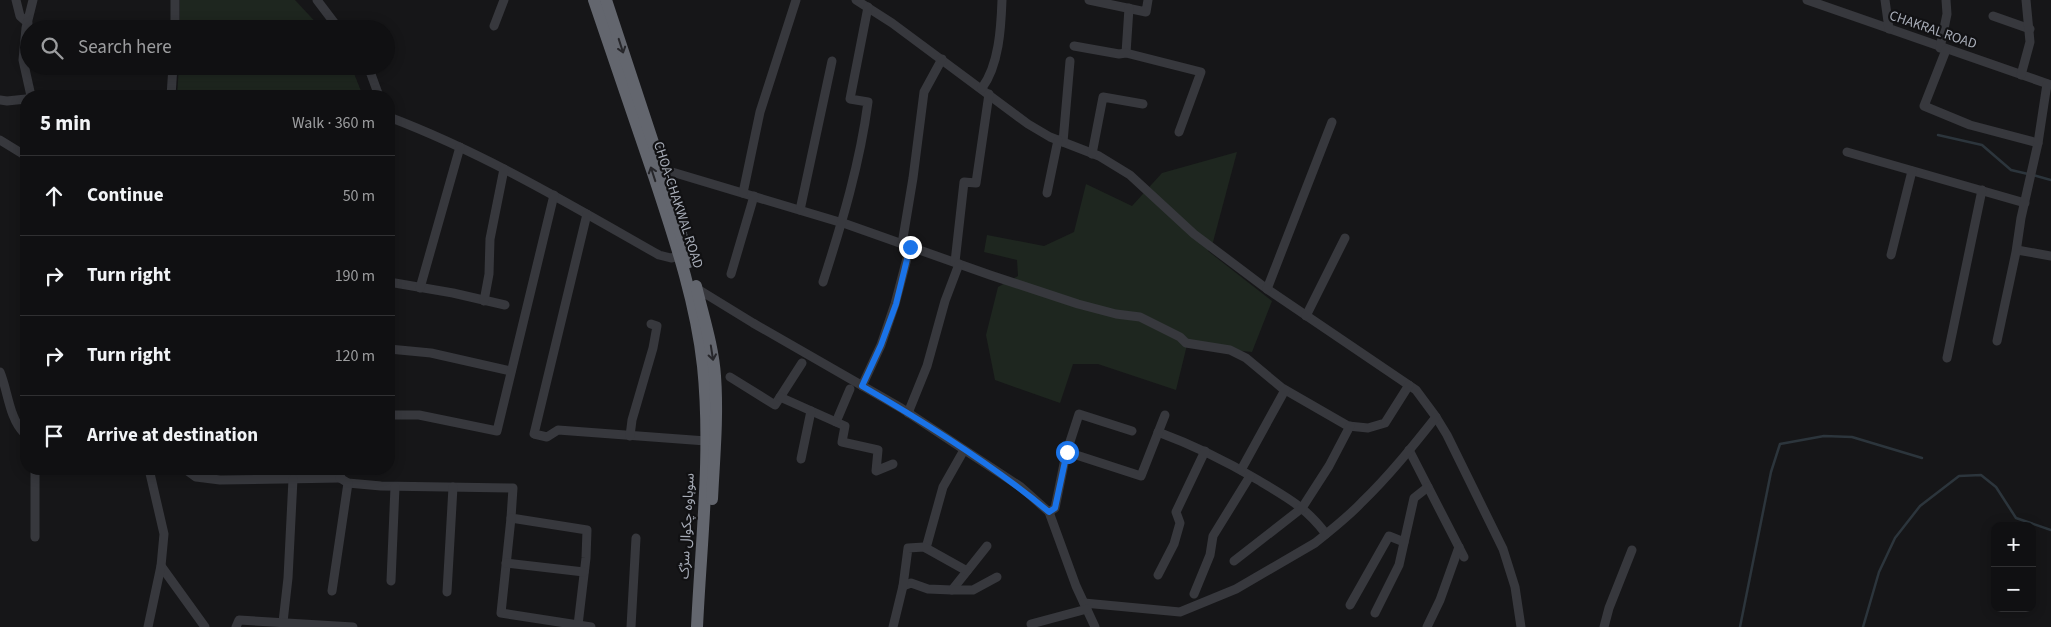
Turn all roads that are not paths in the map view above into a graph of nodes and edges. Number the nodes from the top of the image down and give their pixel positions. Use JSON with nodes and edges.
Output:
{"nodes":[{"id":1,"x":16,"y":0,"type":"edge"},
{"id":2,"x":33,"y":0,"type":"edge"},
{"id":3,"x":175,"y":0,"type":"edge"},
{"id":4,"x":317,"y":0,"type":"edge"},
{"id":5,"x":504,"y":0,"type":"edge"},
{"id":6,"x":594,"y":0,"type":"edge"},
{"id":7,"x":606,"y":0,"type":"edge"},
{"id":8,"x":796,"y":0,"type":"edge"},
{"id":9,"x":856,"y":0,"type":"edge"},
{"id":10,"x":1002,"y":0,"type":"edge"},
{"id":11,"x":1089,"y":0,"type":"edge"},
{"id":12,"x":1148,"y":0,"type":"edge"},
{"id":13,"x":1807,"y":0,"type":"edge"},
{"id":14,"x":1837,"y":0,"type":"edge"},
{"id":15,"x":1885,"y":0,"type":"edge"},
{"id":16,"x":1946,"y":0,"type":"edge"},
{"id":17,"x":2026,"y":0,"type":"edge"},
{"id":18,"x":868,"y":7,"type":"junction"},
{"id":19,"x":1129,"y":8,"type":"junction"},
{"id":20,"x":1838,"y":11,"type":"junction"},
{"id":21,"x":1993,"y":16,"type":"dead end"},
{"id":22,"x":25,"y":20,"type":"edge"},
{"id":23,"x":29,"y":20,"type":"edge"},
{"id":24,"x":175,"y":20,"type":"edge"},
{"id":25,"x":333,"y":20,"type":"edge"},
{"id":26,"x":494,"y":26,"type":"dead end"},
{"id":27,"x":1889,"y":29,"type":"junction"},
{"id":28,"x":2030,"y":29,"type":"junction"},
{"id":29,"x":1074,"y":46,"type":"dead end"},
{"id":30,"x":1943,"y":49,"type":"junction"},
{"id":31,"x":1126,"y":53,"type":"junction"},
{"id":32,"x":942,"y":59,"type":"junction"},
{"id":33,"x":832,"y":61,"type":"dead end"},
{"id":34,"x":1070,"y":61,"type":"dead end"},
{"id":35,"x":26,"y":75,"type":"edge"},
{"id":36,"x":172,"y":75,"type":"edge"},
{"id":37,"x":371,"y":75,"type":"edge"},
{"id":38,"x":2021,"y":75,"type":"junction"},
{"id":39,"x":2049,"y":84,"type":"edge"},
{"id":40,"x":30,"y":90,"type":"edge"},
{"id":41,"x":171,"y":90,"type":"edge"},
{"id":42,"x":377,"y":90,"type":"edge"},
{"id":43,"x":985,"y":91,"type":"junction"},
{"id":44,"x":20,"y":99,"type":"edge"},
{"id":45,"x":0,"y":100,"type":"edge"},
{"id":46,"x":1143,"y":104,"type":"dead end"},
{"id":47,"x":395,"y":119,"type":"edge"},
{"id":48,"x":1332,"y":122,"type":"dead end"},
{"id":49,"x":1179,"y":132,"type":"dead end"},
{"id":50,"x":0,"y":140,"type":"edge"},
{"id":51,"x":1061,"y":141,"type":"junction"},
{"id":52,"x":2038,"y":143,"type":"junction"},
{"id":53,"x":460,"y":147,"type":"junction"},
{"id":54,"x":20,"y":152,"type":"edge"},
{"id":55,"x":1847,"y":152,"type":"dead end"},
{"id":56,"x":1092,"y":154,"type":"junction"},
{"id":57,"x":504,"y":169,"type":"junction"},
{"id":58,"x":662,"y":169,"type":"junction"},
{"id":59,"x":1912,"y":171,"type":"junction"},
{"id":60,"x":1982,"y":190,"type":"junction"},
{"id":61,"x":743,"y":193,"type":"junction"},
{"id":62,"x":1046,"y":193,"type":"dead end"},
{"id":63,"x":554,"y":195,"type":"junction"},
{"id":64,"x":754,"y":196,"type":"junction"},
{"id":65,"x":2025,"y":203,"type":"junction"},
{"id":66,"x":800,"y":210,"type":"junction"},
{"id":67,"x":587,"y":214,"type":"junction"},
{"id":68,"x":842,"y":223,"type":"junction"},
{"id":69,"x":1345,"y":238,"type":"dead end"},
{"id":70,"x":906,"y":245,"type":"junction"},
{"id":71,"x":2017,"y":250,"type":"junction"},
{"id":72,"x":683,"y":255,"type":"junction"},
{"id":73,"x":1892,"y":255,"type":"dead end"},
{"id":74,"x":2051,"y":256,"type":"edge"},
{"id":75,"x":957,"y":263,"type":"junction"},
{"id":76,"x":731,"y":274,"type":"dead end"},
{"id":77,"x":823,"y":282,"type":"dead end"},
{"id":78,"x":395,"y":283,"type":"edge"},
{"id":79,"x":420,"y":288,"type":"junction"},
{"id":80,"x":696,"y":288,"type":"junction"},
{"id":81,"x":1267,"y":289,"type":"junction"},
{"id":82,"x":484,"y":301,"type":"junction"},
{"id":83,"x":504,"y":306,"type":"dead end"},
{"id":84,"x":1306,"y":316,"type":"junction"},
{"id":85,"x":651,"y":324,"type":"dead end"},
{"id":86,"x":1997,"y":341,"type":"dead end"},
{"id":87,"x":395,"y":350,"type":"edge"},
{"id":88,"x":1948,"y":358,"type":"dead end"},
{"id":89,"x":802,"y":363,"type":"dead end"},
{"id":90,"x":0,"y":372,"type":"edge"},
{"id":91,"x":511,"y":372,"type":"junction"},
{"id":92,"x":730,"y":377,"type":"dead end"},
{"id":93,"x":1409,"y":385,"type":"junction"},
{"id":94,"x":862,"y":386,"type":"junction"},
{"id":95,"x":850,"y":389,"type":"dead end"},
{"id":96,"x":1285,"y":390,"type":"junction"},
{"id":97,"x":780,"y":397,"type":"junction"},
{"id":98,"x":811,"y":411,"type":"junction"},
{"id":99,"x":908,"y":413,"type":"junction"},
{"id":100,"x":1165,"y":414,"type":"dead end"},
{"id":101,"x":395,"y":415,"type":"edge"},
{"id":102,"x":1436,"y":417,"type":"junction"},
{"id":103,"x":836,"y":422,"type":"junction"},
{"id":104,"x":706,"y":426,"type":"joint"},
{"id":105,"x":1350,"y":426,"type":"junction"},
{"id":106,"x":20,"y":429,"type":"edge"},
{"id":107,"x":1132,"y":431,"type":"dead end"},
{"id":108,"x":1158,"y":432,"type":"junction"},
{"id":109,"x":630,"y":436,"type":"junction"},
{"id":110,"x":706,"y":441,"type":"junction"},
{"id":111,"x":964,"y":450,"type":"junction"},
{"id":112,"x":1409,"y":450,"type":"junction"},
{"id":113,"x":1205,"y":451,"type":"junction"},
{"id":114,"x":1067,"y":452,"type":"junction"},
{"id":115,"x":801,"y":459,"type":"dead end"},
{"id":116,"x":893,"y":464,"type":"dead end"},
{"id":117,"x":1241,"y":470,"type":"junction"},
{"id":118,"x":35,"y":475,"type":"edge"},
{"id":119,"x":150,"y":475,"type":"edge"},
{"id":120,"x":192,"y":475,"type":"edge"},
{"id":121,"x":1250,"y":476,"type":"junction"},
{"id":122,"x":343,"y":477,"type":"edge"},
{"id":123,"x":293,"y":479,"type":"junction"},
{"id":124,"x":453,"y":486,"type":"junction"},
{"id":125,"x":395,"y":487,"type":"junction"},
{"id":126,"x":1428,"y":487,"type":"junction"},
{"id":127,"x":1302,"y":508,"type":"junction"},
{"id":128,"x":1049,"y":512,"type":"junction"},
{"id":129,"x":512,"y":518,"type":"junction"},
{"id":130,"x":1326,"y":534,"type":"junction"},
{"id":131,"x":35,"y":537,"type":"dead end"},
{"id":132,"x":636,"y":538,"type":"dead end"},
{"id":133,"x":1404,"y":542,"type":"junction"},
{"id":134,"x":987,"y":546,"type":"dead end"},
{"id":135,"x":1460,"y":547,"type":"junction"},
{"id":136,"x":926,"y":548,"type":"junction"},
{"id":137,"x":1632,"y":550,"type":"dead end"},
{"id":138,"x":1464,"y":557,"type":"dead end"},
{"id":139,"x":1234,"y":561,"type":"dead end"},
{"id":140,"x":506,"y":563,"type":"junction"},
{"id":141,"x":161,"y":566,"type":"junction"},
{"id":142,"x":967,"y":571,"type":"junction"},
{"id":143,"x":584,"y":572,"type":"junction"},
{"id":144,"x":1158,"y":574,"type":"dead end"},
{"id":145,"x":997,"y":577,"type":"dead end"},
{"id":146,"x":391,"y":581,"type":"dead end"},
{"id":147,"x":904,"y":586,"type":"junction"},
{"id":148,"x":952,"y":590,"type":"junction"},
{"id":149,"x":332,"y":591,"type":"dead end"},
{"id":150,"x":447,"y":592,"type":"dead end"},
{"id":151,"x":1194,"y":594,"type":"dead end"},
{"id":152,"x":1350,"y":605,"type":"dead end"},
{"id":153,"x":1085,"y":606,"type":"junction"},
{"id":154,"x":1375,"y":613,"type":"dead end"},
{"id":155,"x":283,"y":622,"type":"junction"},
{"id":156,"x":1031,"y":624,"type":"dead end"},
{"id":157,"x":578,"y":625,"type":"junction"},
{"id":158,"x":148,"y":627,"type":"edge"},
{"id":159,"x":205,"y":627,"type":"edge"},
{"id":160,"x":236,"y":627,"type":"edge"},
{"id":161,"x":353,"y":627,"type":"edge"},
{"id":162,"x":590,"y":627,"type":"edge"},
{"id":163,"x":631,"y":627,"type":"edge"},
{"id":164,"x":697,"y":627,"type":"edge"},
{"id":165,"x":704,"y":627,"type":"edge"},
{"id":166,"x":893,"y":627,"type":"edge"},
{"id":167,"x":1095,"y":627,"type":"edge"},
{"id":168,"x":1427,"y":627,"type":"edge"},
{"id":169,"x":1521,"y":627,"type":"edge"},
{"id":170,"x":1604,"y":627,"type":"edge"}],
"edges":[{"from":1,"to":22,"type":"street"},
{"from":2,"to":23,"type":"street"},
{"from":3,"to":24,"type":"street"},
{"from":4,"to":25,"type":"street"},
{"from":5,"to":26,"type":"street"},
{"from":72,"to":6,"type":"highway","name":"CHOA-CHAKWAL ROAD","one_way":true},
{"from":7,"to":58,"type":"highway","one_way":true},
{"from":8,"to":61,"type":"street"},
{"from":9,"to":18,"type":"street"},
{"from":10,"to":43,"type":"street"},
{"from":11,"to":19,"type":"street"},
{"from":12,"to":19,"type":"street"},
{"from":13,"to":20,"type":"street","name":"CHAKRAL ROAD"},
{"from":14,"to":20,"type":"street"},
{"from":15,"to":27,"type":"street"},
{"from":16,"to":30,"type":"street"},
{"from":17,"to":28,"type":"street"},
{"from":18,"to":32,"type":"street"},
{"from":18,"to":68,"type":"street"},
{"from":19,"to":31,"type":"street"},
{"from":20,"to":27,"type":"street","name":"CHAKRAL ROAD"},
{"from":21,"to":28,"type":"street"},
{"from":27,"to":30,"type":"street","name":"CHAKRAL ROAD"},
{"from":28,"to":38,"type":"street"},
{"from":29,"to":31,"type":"street"},
{"from":30,"to":38,"type":"street","name":"CHAKRAL ROAD"},
{"from":30,"to":52,"type":"street"},
{"from":31,"to":49,"type":"street"},
{"from":32,"to":43,"type":"street"},
{"from":32,"to":70,"type":"street"},
{"from":33,"to":66,"type":"street"},
{"from":34,"to":51,"type":"street"},
{"from":35,"to":40,"type":"street"},
{"from":36,"to":41,"type":"street"},
{"from":37,"to":42,"type":"street"},
{"from":38,"to":39,"type":"street","name":"CHAKRAL ROAD"},
{"from":39,"to":52,"type":"street"},
{"from":43,"to":51,"type":"street"},
{"from":43,"to":75,"type":"street"},
{"from":44,"to":45,"type":"street"},
{"from":46,"to":56,"type":"street"},
{"from":47,"to":53,"type":"street"},
{"from":48,"to":81,"type":"street"},
{"from":50,"to":54,"type":"street"},
{"from":51,"to":56,"type":"street"},
{"from":51,"to":62,"type":"street"},
{"from":52,"to":65,"type":"street"},
{"from":53,"to":57,"type":"street"},
{"from":53,"to":79,"type":"street"},
{"from":55,"to":59,"type":"street"},
{"from":56,"to":81,"type":"street"},
{"from":57,"to":63,"type":"street"},
{"from":57,"to":82,"type":"street"},
{"from":58,"to":61,"type":"street"},
{"from":58,"to":72,"type":"highway"},
{"from":59,"to":60,"type":"street"},
{"from":59,"to":73,"type":"street"},
{"from":60,"to":65,"type":"street"},
{"from":60,"to":88,"type":"street"},
{"from":61,"to":64,"type":"street"},
{"from":63,"to":67,"type":"street"},
{"from":63,"to":91,"type":"street"},
{"from":64,"to":66,"type":"street"},
{"from":64,"to":76,"type":"street"},
{"from":65,"to":71,"type":"street"},
{"from":66,"to":68,"type":"street"},
{"from":67,"to":72,"type":"street"},
{"from":67,"to":109,"type":"street"},
{"from":68,"to":70,"type":"street"},
{"from":68,"to":77,"type":"street"},
{"from":69,"to":84,"type":"street"},
{"from":70,"to":75,"type":"street"},
{"from":70,"to":94,"type":"street"},
{"from":71,"to":74,"type":"street"},
{"from":71,"to":86,"type":"street"},
{"from":72,"to":80,"type":"highway"},
{"from":72,"to":104,"type":"highway","name":"CHOA-CHAKWAL ROAD"},
{"from":75,"to":96,"type":"street"},
{"from":75,"to":99,"type":"street"},
{"from":78,"to":79,"type":"street"},
{"from":79,"to":82,"type":"street"},
{"from":80,"to":94,"type":"street"},
{"from":80,"to":165,"type":"highway","one_way":true},
{"from":81,"to":84,"type":"street"},
{"from":82,"to":83,"type":"street"},
{"from":84,"to":93,"type":"street"},
{"from":85,"to":109,"type":"street"},
{"from":87,"to":91,"type":"street"},
{"from":89,"to":97,"type":"street"},
{"from":90,"to":106,"type":"street"},
{"from":91,"to":101,"type":"street"},
{"from":92,"to":97,"type":"street"},
{"from":93,"to":102,"type":"street"},
{"from":93,"to":105,"type":"street"},
{"from":94,"to":99,"type":"street"},
{"from":95,"to":103,"type":"street"},
{"from":96,"to":105,"type":"street"},
{"from":96,"to":117,"type":"street"},
{"from":97,"to":98,"type":"street"},
{"from":98,"to":103,"type":"street"},
{"from":98,"to":115,"type":"street"},
{"from":99,"to":111,"type":"street"},
{"from":100,"to":108,"type":"street"},
{"from":102,"to":112,"type":"street"},
{"from":102,"to":169,"type":"street"},
{"from":103,"to":116,"type":"street"},
{"from":104,"to":110,"type":"highway","name":"سوہاوہ چکوال سڑک"},
{"from":105,"to":127,"type":"street"},
{"from":107,"to":114,"type":"street"},
{"from":108,"to":113,"type":"street"},
{"from":108,"to":114,"type":"street"},
{"from":109,"to":110,"type":"street"},
{"from":110,"to":164,"type":"highway","name":"سوہاوہ چکوال سڑک"},
{"from":111,"to":128,"type":"street"},
{"from":111,"to":136,"type":"street"},
{"from":112,"to":126,"type":"street"},
{"from":112,"to":130,"type":"street"},
{"from":113,"to":117,"type":"street"},
{"from":113,"to":144,"type":"street"},
{"from":114,"to":128,"type":"street"},
{"from":117,"to":121,"type":"street"},
{"from":118,"to":131,"type":"street"},
{"from":119,"to":141,"type":"street"},
{"from":120,"to":123,"type":"street"},
{"from":121,"to":127,"type":"street"},
{"from":121,"to":151,"type":"street"},
{"from":122,"to":123,"type":"street"},
{"from":122,"to":125,"type":"street"},
{"from":122,"to":149,"type":"street"},
{"from":123,"to":155,"type":"street"},
{"from":124,"to":125,"type":"street"},
{"from":124,"to":129,"type":"street"},
{"from":124,"to":150,"type":"street"},
{"from":125,"to":146,"type":"street"},
{"from":126,"to":133,"type":"street"},
{"from":126,"to":135,"type":"street"},
{"from":127,"to":130,"type":"street"},
{"from":127,"to":139,"type":"street"},
{"from":128,"to":153,"type":"street"},
{"from":129,"to":140,"type":"street"},
{"from":129,"to":143,"type":"street"},
{"from":130,"to":153,"type":"street"},
{"from":132,"to":163,"type":"street"},
{"from":133,"to":152,"type":"street"},
{"from":133,"to":154,"type":"street"},
{"from":134,"to":142,"type":"street"},
{"from":135,"to":138,"type":"street"},
{"from":135,"to":168,"type":"street"},
{"from":136,"to":142,"type":"street"},
{"from":136,"to":147,"type":"street"},
{"from":137,"to":170,"type":"street"},
{"from":140,"to":143,"type":"street"},
{"from":140,"to":157,"type":"street"},
{"from":141,"to":158,"type":"street"},
{"from":141,"to":159,"type":"street"},
{"from":142,"to":148,"type":"street"},
{"from":143,"to":157,"type":"street"},
{"from":145,"to":148,"type":"street"},
{"from":147,"to":148,"type":"street"},
{"from":147,"to":166,"type":"street"},
{"from":153,"to":156,"type":"street"},
{"from":153,"to":167,"type":"street"},
{"from":155,"to":160,"type":"street"},
{"from":155,"to":161,"type":"street"},
{"from":157,"to":162,"type":"street"}]}
